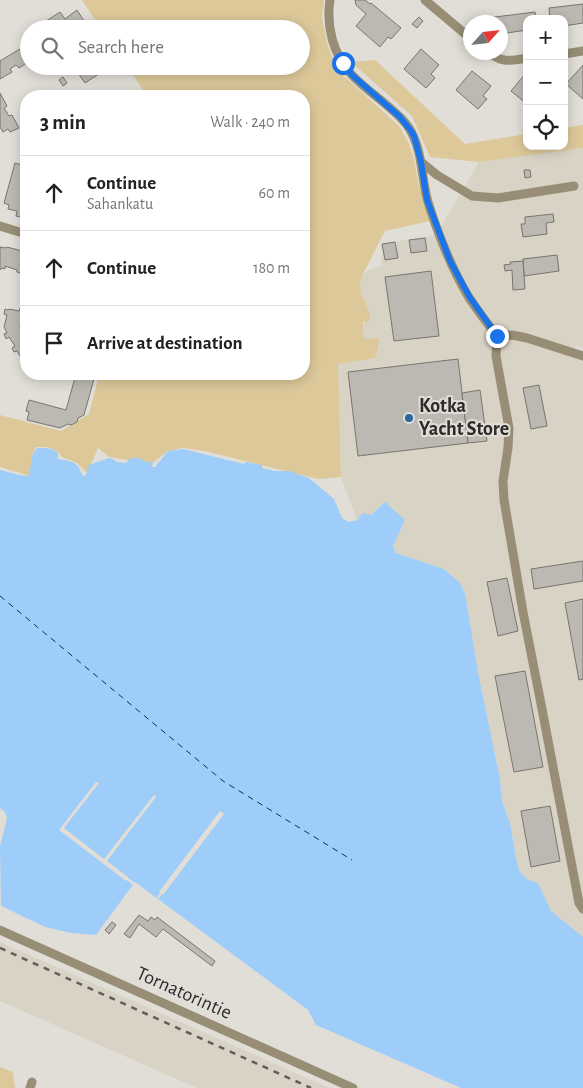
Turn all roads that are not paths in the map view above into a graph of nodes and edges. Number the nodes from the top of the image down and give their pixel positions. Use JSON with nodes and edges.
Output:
{"nodes":[{"id":1,"x":330,"y":0,"type":"edge"},
{"id":2,"x":425,"y":0,"type":"edge"},
{"id":3,"x":463,"y":32,"type":"edge"},
{"id":4,"x":583,"y":51,"type":"edge"},
{"id":5,"x":568,"y":53,"type":"edge"},
{"id":6,"x":523,"y":58,"type":"edge"},
{"id":7,"x":508,"y":60,"type":"edge"},
{"id":8,"x":421,"y":162,"type":"junction"},
{"id":9,"x":574,"y":186,"type":"dead end"},
{"id":10,"x":0,"y":226,"type":"edge"},
{"id":11,"x":20,"y":232,"type":"edge"},
{"id":12,"x":497,"y":336,"type":"junction"},
{"id":13,"x":583,"y":356,"type":"edge"},
{"id":14,"x":583,"y":910,"type":"edge"},
{"id":15,"x":0,"y":930,"type":"edge"},
{"id":16,"x":353,"y":1088,"type":"edge"}],
"edges":[{"from":1,"to":8,"type":"street"},
{"from":2,"to":3,"type":"street"},
{"from":4,"to":5,"type":"street"},
{"from":6,"to":7,"type":"street"},
{"from":8,"to":9,"type":"street"},
{"from":8,"to":12,"type":"street"},
{"from":10,"to":11,"type":"street"},
{"from":12,"to":13,"type":"street"},
{"from":12,"to":14,"type":"street"},
{"from":15,"to":16,"type":"street","name":"Tornatorintie"}]}
